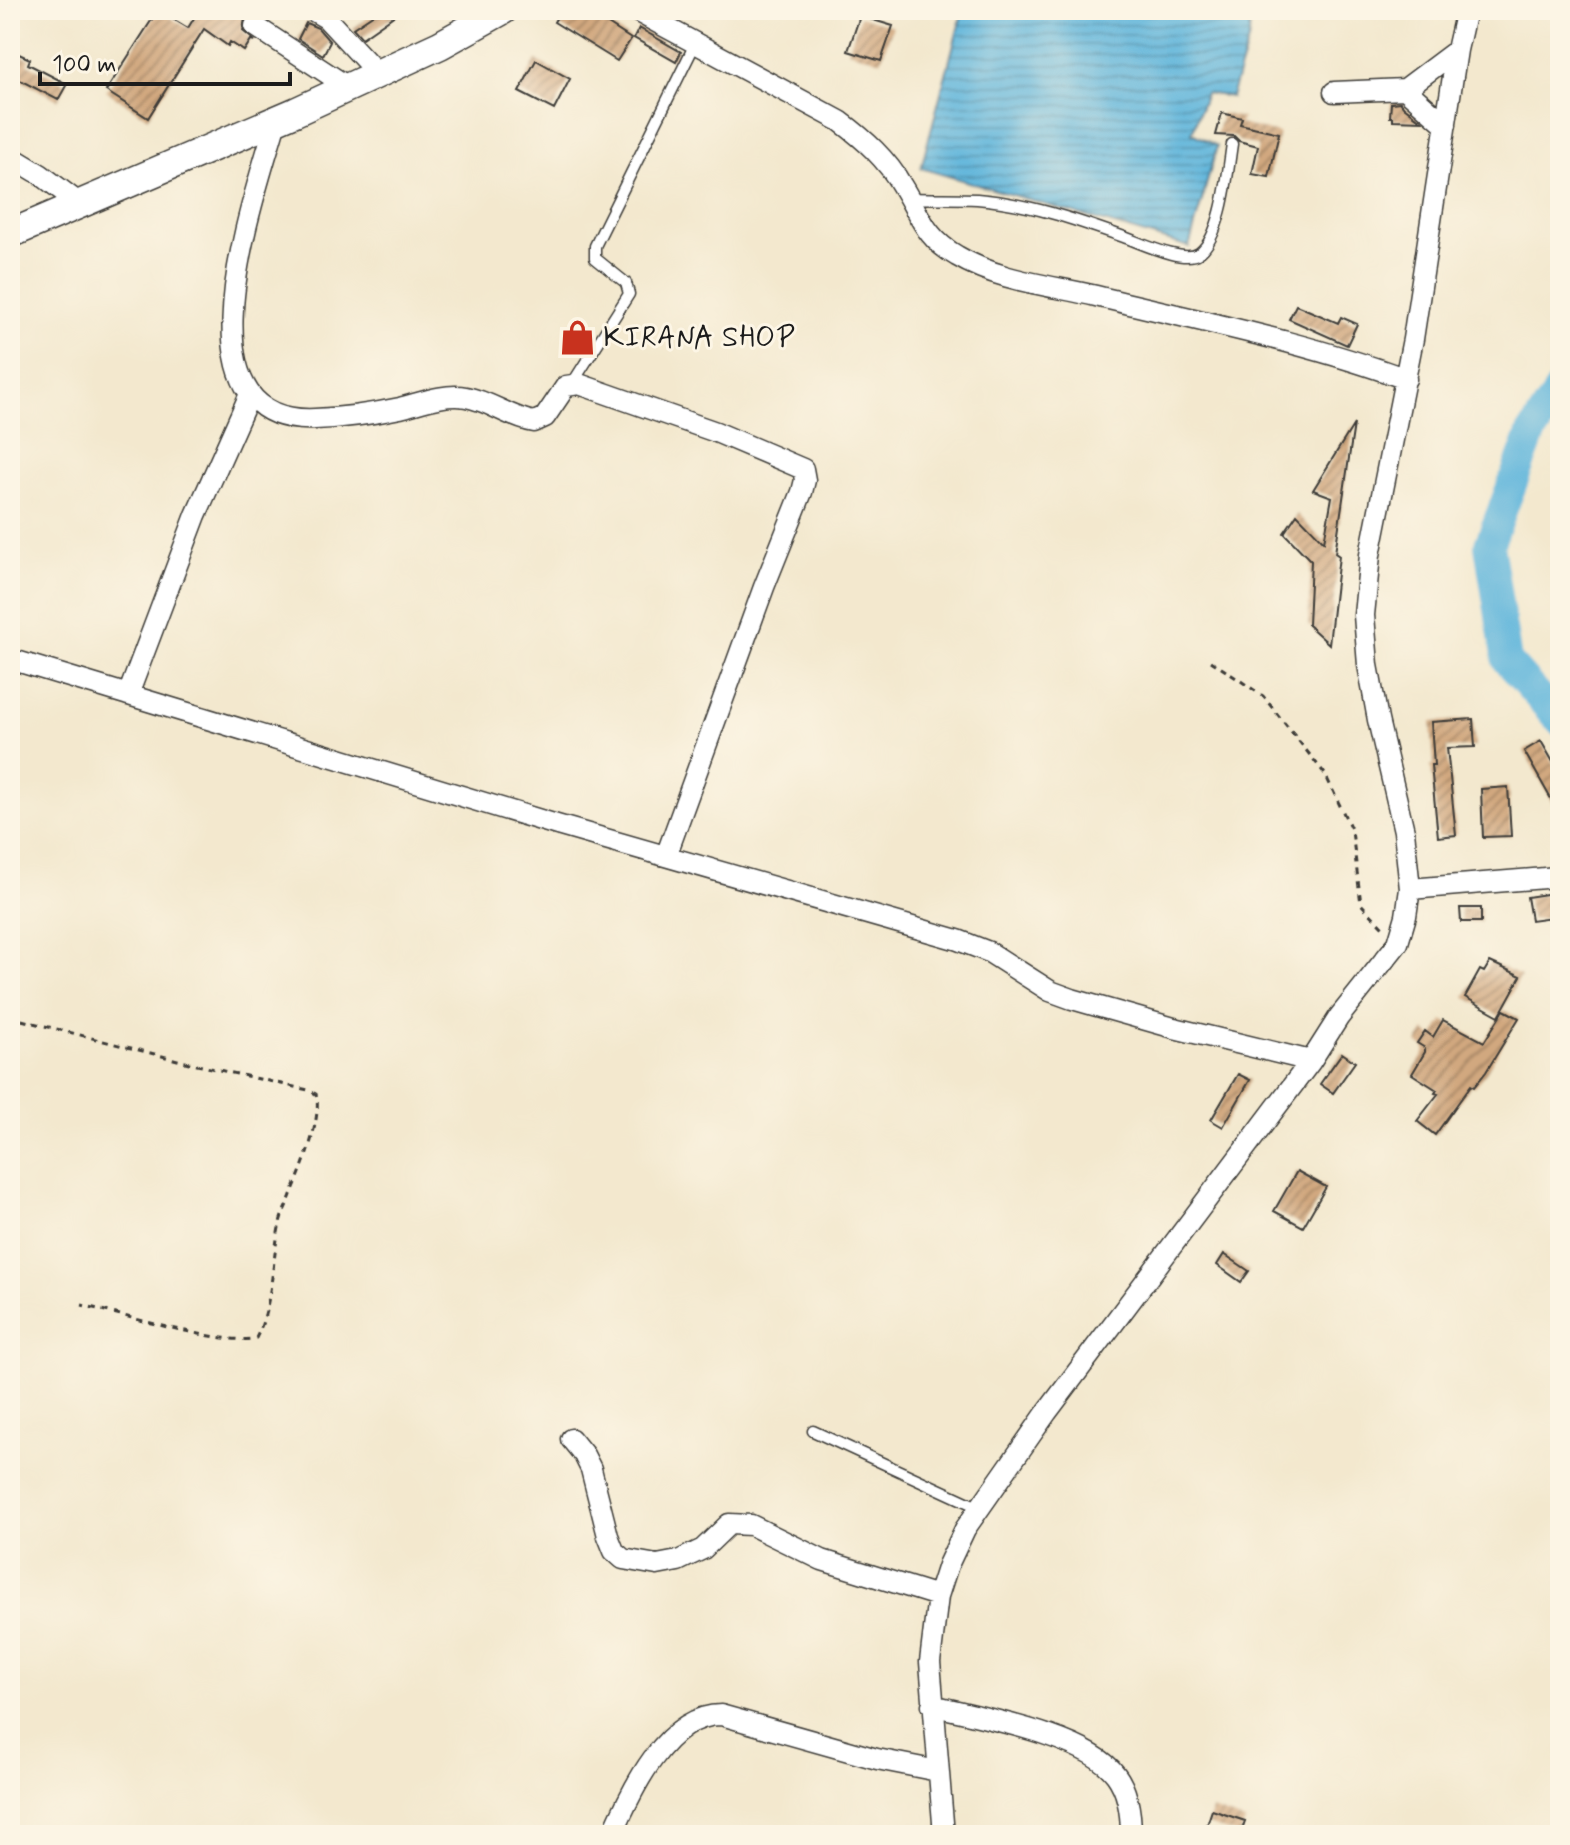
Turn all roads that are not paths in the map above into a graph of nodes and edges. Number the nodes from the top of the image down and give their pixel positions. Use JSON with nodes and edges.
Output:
{"nodes":[{"id":1,"x":312,"y":10,"type":"edge"},
{"id":2,"x":634,"y":10,"type":"edge"},
{"id":3,"x":1466,"y":10,"type":"edge"},
{"id":4,"x":489,"y":13,"type":"edge"},
{"id":5,"x":255,"y":26,"type":"dead end"},
{"id":6,"x":695,"y":44,"type":"junction"},
{"id":7,"x":1457,"y":50,"type":"junction"},
{"id":8,"x":378,"y":74,"type":"junction"},
{"id":9,"x":348,"y":87,"type":"junction"},
{"id":10,"x":1405,"y":89,"type":"junction"},
{"id":11,"x":1334,"y":92,"type":"dead end"},
{"id":12,"x":276,"y":121,"type":"junction"},
{"id":13,"x":1446,"y":125,"type":"junction"},
{"id":14,"x":1232,"y":144,"type":"dead end"},
{"id":15,"x":10,"y":156,"type":"edge"},
{"id":16,"x":908,"y":197,"type":"junction"},
{"id":17,"x":80,"y":204,"type":"junction"},
{"id":18,"x":10,"y":234,"type":"edge"},
{"id":19,"x":1406,"y":379,"type":"junction"},
{"id":20,"x":572,"y":384,"type":"junction"},
{"id":21,"x":250,"y":394,"type":"junction"},
{"id":22,"x":10,"y":659,"type":"edge"},
{"id":23,"x":128,"y":695,"type":"junction"},
{"id":24,"x":666,"y":856,"type":"junction"},
{"id":25,"x":1557,"y":877,"type":"dead end"},
{"id":26,"x":1410,"y":889,"type":"junction"},
{"id":27,"x":1311,"y":1061,"type":"junction"},
{"id":28,"x":813,"y":1431,"type":"dead end"},
{"id":29,"x":571,"y":1439,"type":"dead end"},
{"id":30,"x":980,"y":1508,"type":"junction"},
{"id":31,"x":938,"y":1596,"type":"junction"},
{"id":32,"x":932,"y":1705,"type":"junction"},
{"id":33,"x":938,"y":1771,"type":"junction"},
{"id":34,"x":612,"y":1835,"type":"edge"},
{"id":35,"x":944,"y":1835,"type":"edge"},
{"id":36,"x":1131,"y":1835,"type":"edge"}],
"edges":[{"from":1,"to":8,"type":"street"},
{"from":2,"to":6,"type":"street"},
{"from":3,"to":7,"type":"street"},
{"from":4,"to":8,"type":"street"},
{"from":5,"to":9,"type":"street"},
{"from":6,"to":16,"type":"street"},
{"from":6,"to":20,"type":"lane"},
{"from":7,"to":10,"type":"street"},
{"from":7,"to":13,"type":"street"},
{"from":8,"to":9,"type":"street"},
{"from":9,"to":12,"type":"street"},
{"from":10,"to":11,"type":"street"},
{"from":10,"to":13,"type":"street"},
{"from":12,"to":17,"type":"street"},
{"from":12,"to":21,"type":"street"},
{"from":13,"to":19,"type":"street"},
{"from":14,"to":16,"type":"lane"},
{"from":15,"to":17,"type":"street"},
{"from":16,"to":19,"type":"street"},
{"from":17,"to":18,"type":"street"},
{"from":19,"to":26,"type":"street"},
{"from":20,"to":21,"type":"street"},
{"from":20,"to":24,"type":"street"},
{"from":21,"to":23,"type":"street"},
{"from":22,"to":23,"type":"street"},
{"from":23,"to":24,"type":"street"},
{"from":24,"to":27,"type":"street"},
{"from":25,"to":26,"type":"street"},
{"from":26,"to":27,"type":"street"},
{"from":27,"to":30,"type":"street"},
{"from":28,"to":30,"type":"lane"},
{"from":29,"to":31,"type":"street"},
{"from":30,"to":31,"type":"street"},
{"from":31,"to":32,"type":"street"},
{"from":32,"to":33,"type":"street"},
{"from":32,"to":36,"type":"street"},
{"from":33,"to":34,"type":"street"},
{"from":33,"to":35,"type":"street"}]}
